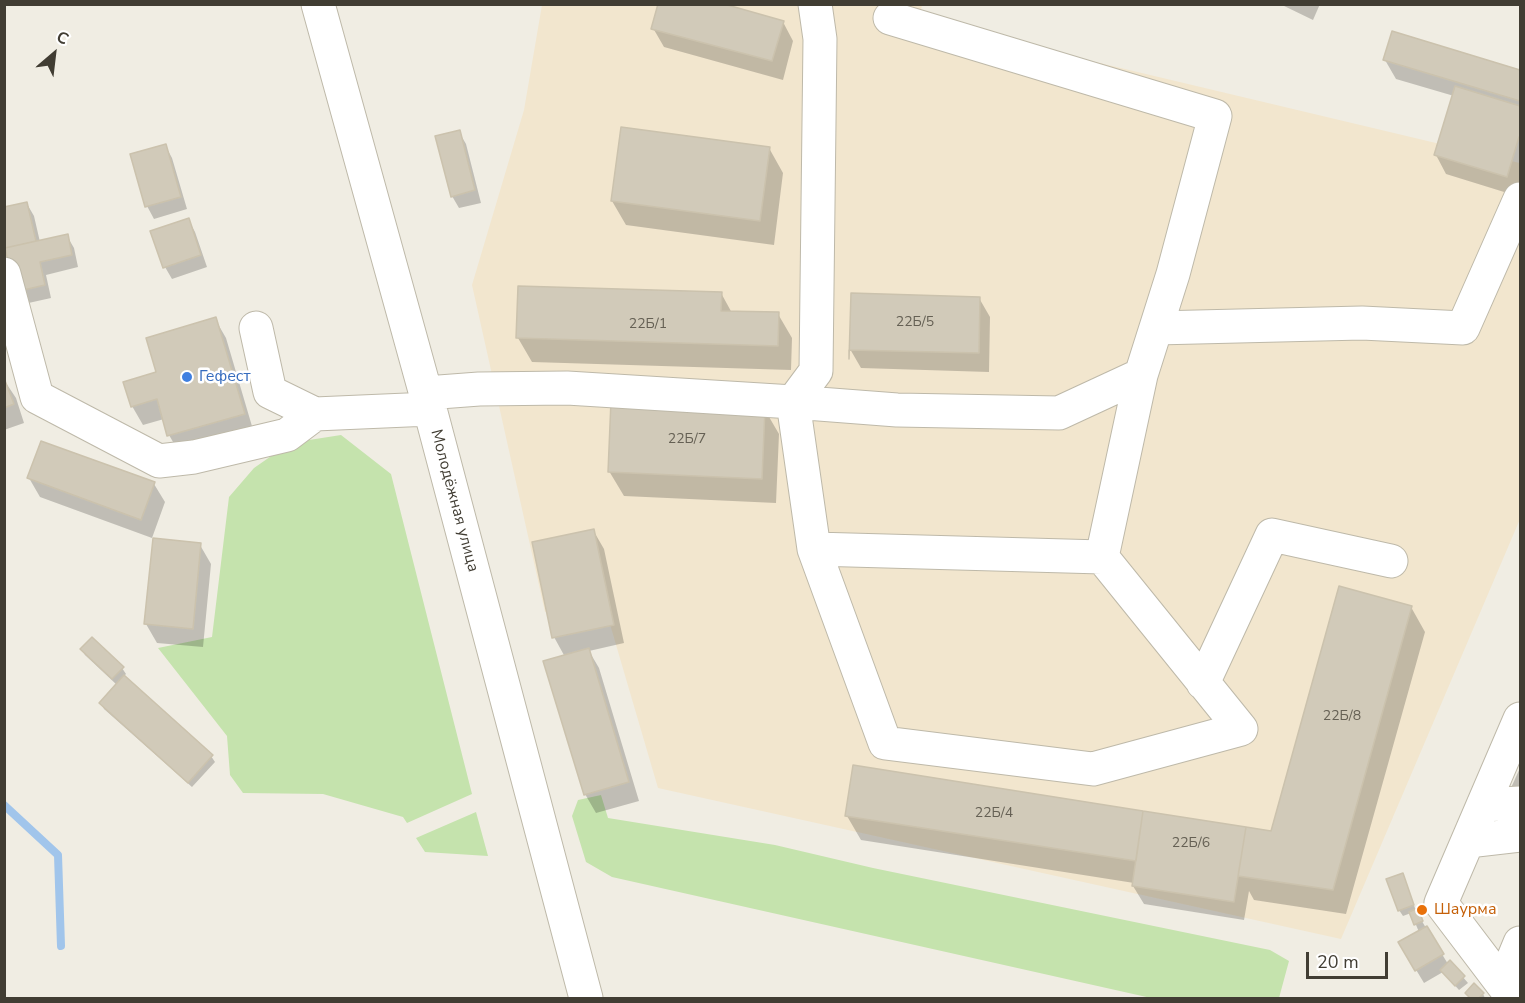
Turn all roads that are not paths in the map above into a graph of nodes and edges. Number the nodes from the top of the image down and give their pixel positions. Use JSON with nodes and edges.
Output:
{"nodes":[{"id":1,"x":318,"y":4,"type":"edge"},
{"id":2,"x":814,"y":5,"type":"edge"},
{"id":3,"x":890,"y":18,"type":"dead end"},
{"id":4,"x":1521,"y":199,"type":"edge"},
{"id":5,"x":4,"y":274,"type":"edge"},
{"id":6,"x":256,"y":328,"type":"dead end"},
{"id":7,"x":1156,"y":328,"type":"junction"},
{"id":8,"x":1141,"y":375,"type":"junction"},
{"id":9,"x":428,"y":401,"type":"junction"},
{"id":10,"x":793,"y":402,"type":"junction"},
{"id":11,"x":315,"y":414,"type":"junction"},
{"id":12,"x":814,"y":549,"type":"junction"},
{"id":13,"x":1102,"y":557,"type":"junction"},
{"id":14,"x":1391,"y":561,"type":"dead end"},
{"id":15,"x":1203,"y":683,"type":"junction"},
{"id":16,"x":1521,"y":719,"type":"edge"},
{"id":17,"x":1499,"y":790,"type":"edge"},
{"id":18,"x":1521,"y":803,"type":"edge"},
{"id":19,"x":1521,"y":835,"type":"edge"},
{"id":20,"x":1468,"y":841,"type":"junction"},
{"id":21,"x":1521,"y":944,"type":"edge"},
{"id":22,"x":1508,"y":991,"type":"edge"},
{"id":23,"x":586,"y":999,"type":"edge"}],
"edges":[{"from":1,"to":9,"type":"street","name":"Молодёжная улица"},
{"from":2,"to":10,"type":"street"},
{"from":3,"to":7,"type":"street"},
{"from":4,"to":7,"type":"street"},
{"from":5,"to":11,"type":"street"},
{"from":6,"to":11,"type":"street"},
{"from":7,"to":8,"type":"street"},
{"from":8,"to":10,"type":"street"},
{"from":8,"to":13,"type":"street"},
{"from":9,"to":10,"type":"street"},
{"from":9,"to":11,"type":"street"},
{"from":9,"to":23,"type":"street","name":"Молодёжная улица"},
{"from":10,"to":12,"type":"street"},
{"from":12,"to":13,"type":"street"},
{"from":12,"to":15,"type":"street"},
{"from":13,"to":15,"type":"street"},
{"from":14,"to":15,"type":"street"},
{"from":16,"to":17,"type":"street"},
{"from":17,"to":18,"type":"street"},
{"from":17,"to":20,"type":"street"},
{"from":19,"to":20,"type":"street"},
{"from":20,"to":22,"type":"street"},
{"from":21,"to":22,"type":"street"}]}
